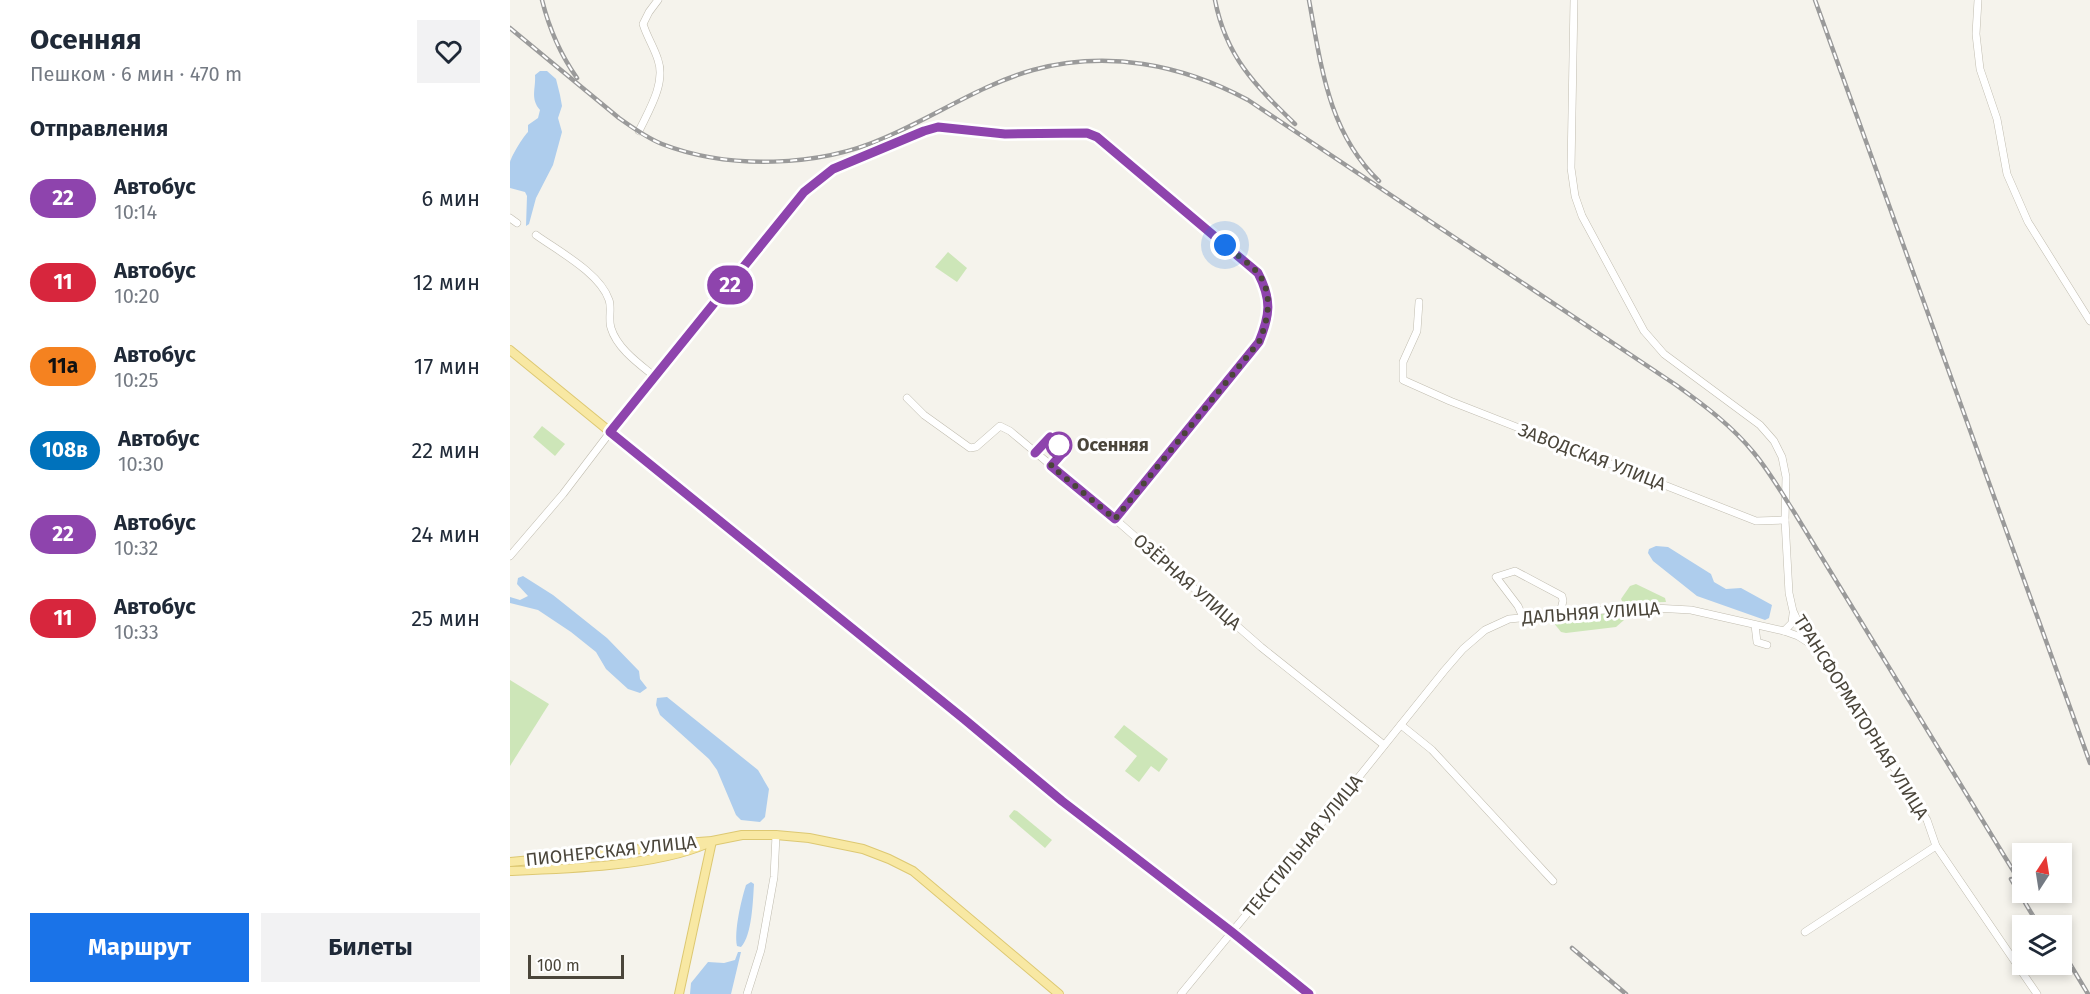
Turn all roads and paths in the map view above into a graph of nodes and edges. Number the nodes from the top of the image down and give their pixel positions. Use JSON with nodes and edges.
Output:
{"nodes":[{"id":1,"x":658,"y":0,"type":"edge"},
{"id":2,"x":1574,"y":0,"type":"edge"},
{"id":3,"x":1978,"y":0,"type":"edge"},
{"id":4,"x":639,"y":131,"type":"dead end"},
{"id":5,"x":510,"y":218,"type":"edge"},
{"id":6,"x":517,"y":223,"type":"dead end"},
{"id":7,"x":536,"y":235,"type":"dead end"},
{"id":8,"x":1419,"y":302,"type":"dead end"},
{"id":9,"x":2090,"y":321,"type":"edge"},
{"id":10,"x":510,"y":350,"type":"edge"},
{"id":11,"x":654,"y":376,"type":"junction"},
{"id":12,"x":907,"y":398,"type":"dead end"},
{"id":13,"x":610,"y":432,"type":"junction"},
{"id":14,"x":1115,"y":519,"type":"junction"},
{"id":15,"x":1785,"y":520,"type":"junction"},
{"id":16,"x":510,"y":556,"type":"edge"},
{"id":17,"x":1793,"y":611,"type":"junction"},
{"id":18,"x":1560,"y":614,"type":"junction"},
{"id":19,"x":1523,"y":617,"type":"junction"},
{"id":20,"x":1755,"y":624,"type":"junction"},
{"id":21,"x":1784,"y":631,"type":"junction"},
{"id":22,"x":1767,"y":645,"type":"dead end"},
{"id":23,"x":1817,"y":652,"type":"junction"},
{"id":24,"x":1401,"y":725,"type":"junction"},
{"id":25,"x":1384,"y":746,"type":"junction"},
{"id":26,"x":776,"y":835,"type":"junction"},
{"id":27,"x":712,"y":841,"type":"junction"},
{"id":28,"x":1936,"y":846,"type":"junction"},
{"id":29,"x":510,"y":862,"type":"edge"},
{"id":30,"x":510,"y":871,"type":"edge"},
{"id":31,"x":1553,"y":881,"type":"dead end"},
{"id":32,"x":1232,"y":932,"type":"junction"},
{"id":33,"x":1805,"y":932,"type":"dead end"},
{"id":34,"x":679,"y":994,"type":"edge"},
{"id":35,"x":747,"y":994,"type":"edge"},
{"id":36,"x":1059,"y":994,"type":"edge"},
{"id":37,"x":1181,"y":994,"type":"edge"},
{"id":38,"x":1309,"y":994,"type":"edge"},
{"id":39,"x":2037,"y":994,"type":"edge"}],
"edges":[{"from":1,"to":4,"type":"street"},
{"from":2,"to":15,"type":"street","name":"ТРАНСФОРМАТОРНАЯ УЛИЦА"},
{"from":3,"to":9,"type":"street"},
{"from":5,"to":6,"type":"street"},
{"from":7,"to":11,"type":"street"},
{"from":8,"to":15,"type":"street","name":"ЗАВОДСКАЯ УЛИЦА"},
{"from":10,"to":13,"type":"main road"},
{"from":11,"to":13,"type":"street"},
{"from":11,"to":14,"type":"street"},
{"from":12,"to":14,"type":"street","name":"ОЗЁРНАЯ УЛИЦА"},
{"from":13,"to":16,"type":"street"},
{"from":13,"to":32,"type":"main road"},
{"from":14,"to":25,"type":"street","name":"ОЗЁРНАЯ УЛИЦА"},
{"from":15,"to":17,"type":"street","name":"ТРАНСФОРМАТОРНАЯ УЛИЦА"},
{"from":17,"to":21,"type":"street"},
{"from":17,"to":23,"type":"street","name":"ТРАНСФОРМАТОРНАЯ УЛИЦА"},
{"from":18,"to":19,"type":"street","name":"ДАЛЬНЯЯ УЛИЦА"},
{"from":18,"to":19,"type":"street"},
{"from":18,"to":20,"type":"street","name":"ДАЛЬНЯЯ УЛИЦА"},
{"from":19,"to":24,"type":"street","name":"ДАЛЬНЯЯ УЛИЦА"},
{"from":20,"to":21,"type":"street","name":"ДАЛЬНЯЯ УЛИЦА"},
{"from":20,"to":22,"type":"street"},
{"from":21,"to":23,"type":"street","name":"ДАЛЬНЯЯ УЛИЦА"},
{"from":23,"to":28,"type":"street","name":"ТРАНСФОРМАТОРНАЯ УЛИЦА"},
{"from":24,"to":25,"type":"street","name":"ТЕКСТИЛЬНАЯ УЛИЦА"},
{"from":24,"to":31,"type":"street"},
{"from":25,"to":32,"type":"street","name":"ТЕКСТИЛЬНАЯ УЛИЦА"},
{"from":26,"to":27,"type":"main road","name":"ПИОНЕРСКАЯ УЛИЦА"},
{"from":26,"to":35,"type":"street"},
{"from":26,"to":36,"type":"main road","name":"ПИОНЕРСКАЯ УЛИЦА"},
{"from":27,"to":29,"type":"main road","name":"ПИОНЕРСКАЯ УЛИЦА"},
{"from":27,"to":30,"type":"main road","name":"ПИОНЕРСКАЯ УЛИЦА"},
{"from":27,"to":34,"type":"main road"},
{"from":28,"to":33,"type":"street"},
{"from":28,"to":39,"type":"street","name":"ТРАНСФОРМАТОРНАЯ УЛИЦА"},
{"from":32,"to":37,"type":"street","name":"ТЕКСТИЛЬНАЯ УЛИЦА"},
{"from":32,"to":38,"type":"main road"}]}
